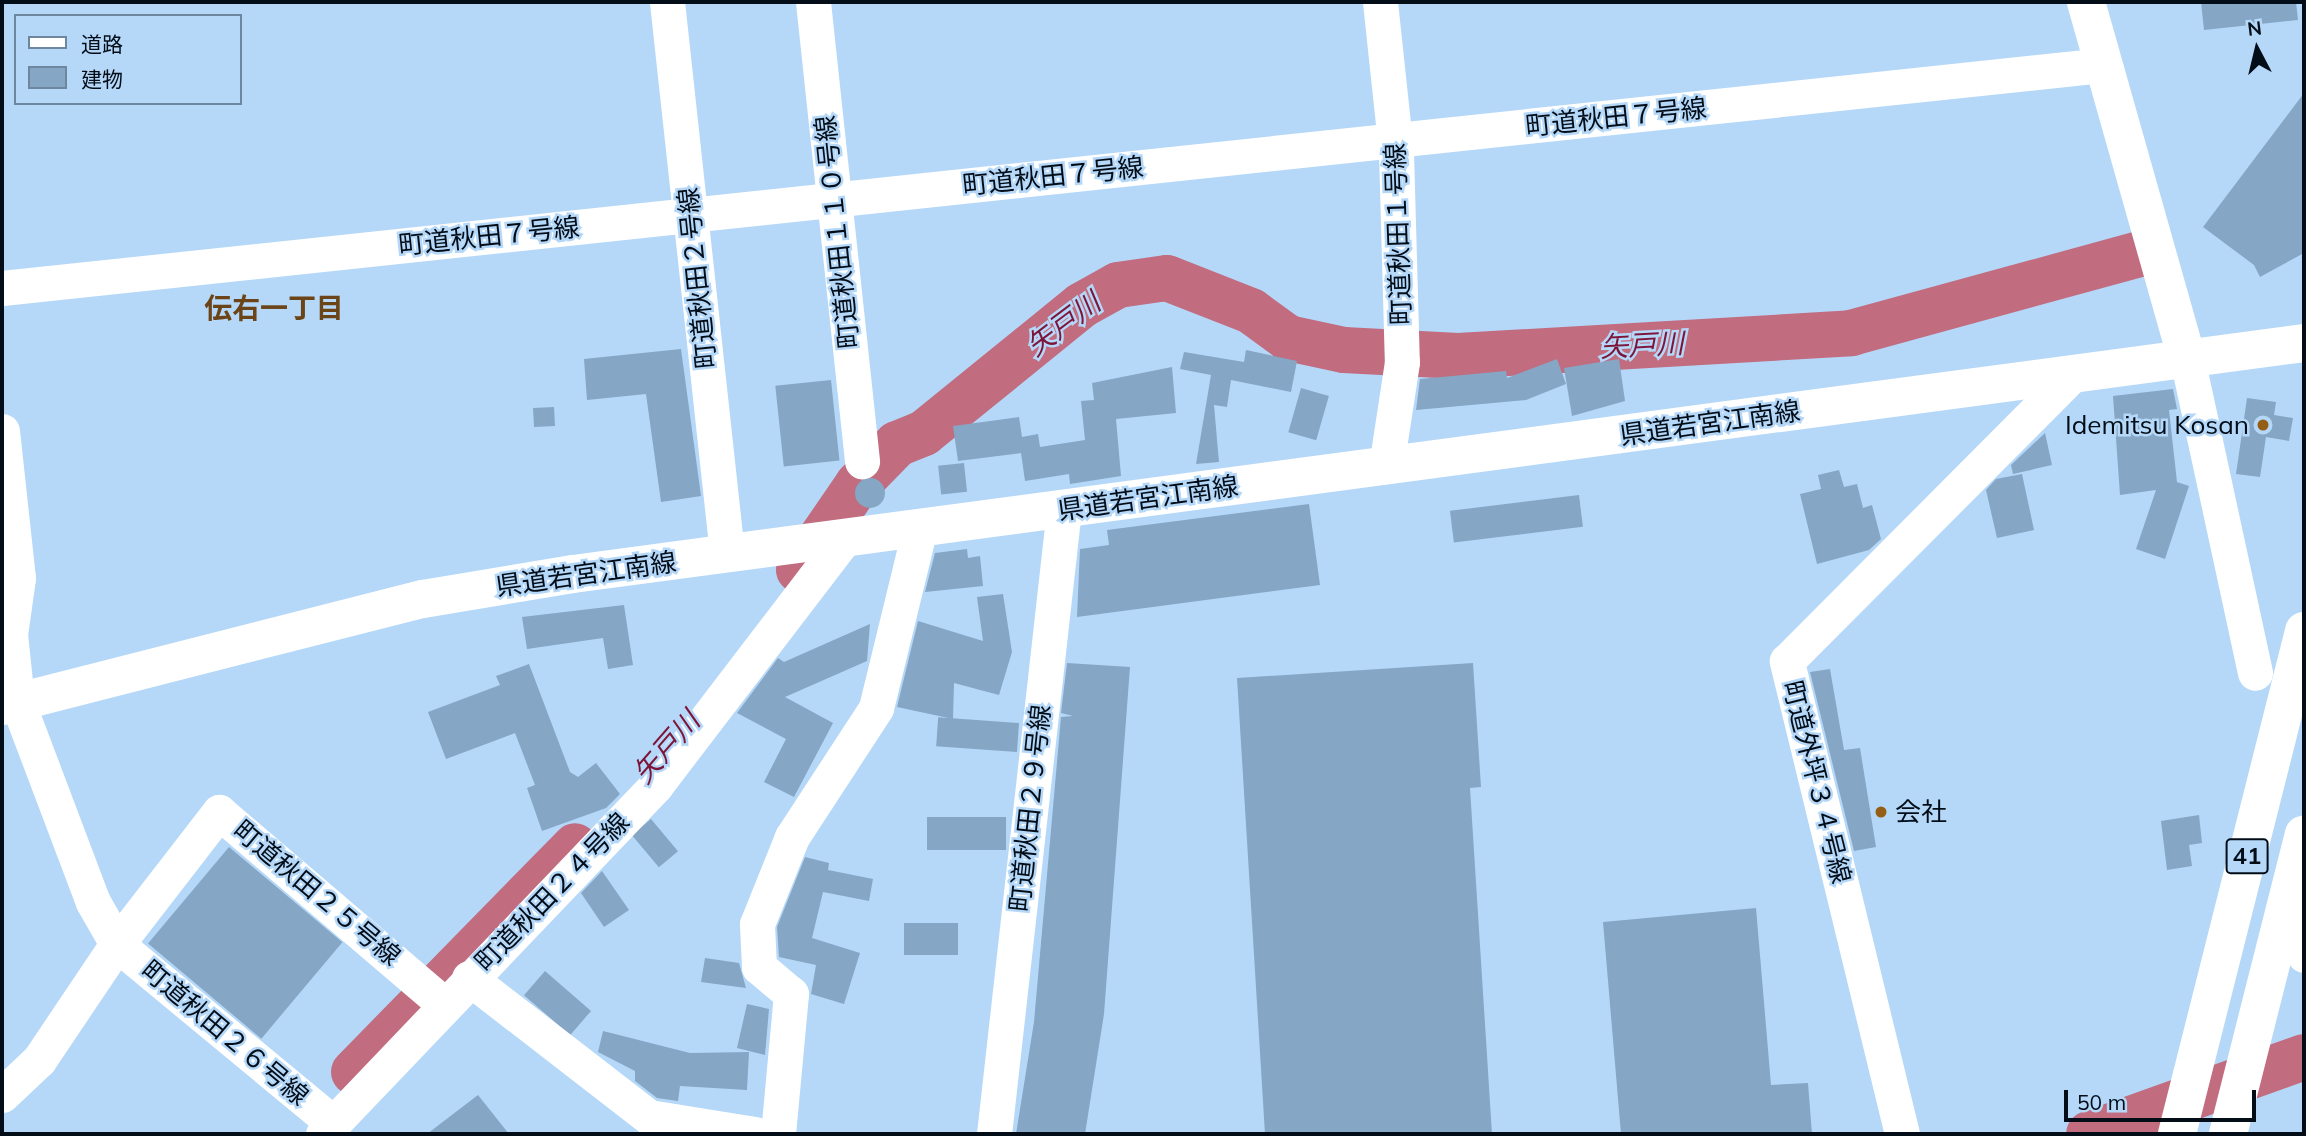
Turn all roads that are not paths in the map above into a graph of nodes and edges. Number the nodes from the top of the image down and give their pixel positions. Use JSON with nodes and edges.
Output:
{"nodes":[{"id":1,"x":667,"y":2,"type":"edge"},
{"id":2,"x":813,"y":2,"type":"edge"},
{"id":3,"x":1380,"y":2,"type":"edge"},
{"id":4,"x":2085,"y":2,"type":"edge"},
{"id":5,"x":2104,"y":65,"type":"junction"},
{"id":6,"x":1395,"y":140,"type":"junction"},
{"id":7,"x":834,"y":199,"type":"junction"},
{"id":8,"x":690,"y":214,"type":"junction"},
{"id":9,"x":2,"y":288,"type":"edge"},
{"id":10,"x":2304,"y":343,"type":"edge"},
{"id":11,"x":2187,"y":358,"type":"junction"},
{"id":12,"x":2073,"y":374,"type":"junction"},
{"id":13,"x":2,"y":431,"type":"edge"},
{"id":14,"x":862,"y":461,"type":"dead end"},
{"id":15,"x":1386,"y":466,"type":"junction"},
{"id":16,"x":1064,"y":509,"type":"junction"},
{"id":17,"x":920,"y":528,"type":"junction"},
{"id":18,"x":844,"y":538,"type":"junction"},
{"id":19,"x":728,"y":553,"type":"junction"},
{"id":20,"x":2304,"y":631,"type":"edge"},
{"id":21,"x":2255,"y":673,"type":"dead end"},
{"id":22,"x":10,"y":704,"type":"edge"},
{"id":23,"x":2304,"y":834,"type":"edge"},
{"id":24,"x":2282,"y":922,"type":"junction"},
{"id":25,"x":117,"y":944,"type":"junction"},
{"id":26,"x":2304,"y":955,"type":"edge"},
{"id":27,"x":469,"y":978,"type":"junction"},
{"id":28,"x":444,"y":1004,"type":"junction"},
{"id":29,"x":2,"y":1095,"type":"edge"},
{"id":30,"x":2183,"y":1108,"type":"edge"},
{"id":31,"x":995,"y":1121,"type":"edge"},
{"id":32,"x":328,"y":1128,"type":"edge"},
{"id":33,"x":755,"y":1134,"type":"edge"},
{"id":34,"x":778,"y":1134,"type":"edge"},
{"id":35,"x":1902,"y":1134,"type":"edge"},
{"id":36,"x":2228,"y":1134,"type":"edge"}],
"edges":[{"from":1,"to":8,"type":"street","name":"町道秋田２号線"},
{"from":2,"to":7,"type":"street","name":"町道秋田１１０号線"},
{"from":3,"to":6,"type":"street","name":"町道秋田１号線"},
{"from":4,"to":5,"type":"main road"},
{"from":5,"to":6,"type":"street","name":"町道秋田７号線"},
{"from":5,"to":11,"type":"main road"},
{"from":6,"to":7,"type":"street","name":"町道秋田７号線"},
{"from":6,"to":15,"type":"street","name":"町道秋田１号線"},
{"from":7,"to":8,"type":"street","name":"町道秋田７号線"},
{"from":7,"to":14,"type":"street","name":"町道秋田１１０号線"},
{"from":8,"to":9,"type":"street","name":"町道秋田７号線"},
{"from":8,"to":19,"type":"street","name":"町道秋田２号線"},
{"from":10,"to":11,"type":"main road","name":"県道若宮江南線"},
{"from":11,"to":12,"type":"main road","name":"県道若宮江南線"},
{"from":11,"to":21,"type":"street"},
{"from":12,"to":15,"type":"main road","name":"県道若宮江南線"},
{"from":12,"to":35,"type":"street","name":"町道外坪３４号線"},
{"from":13,"to":22,"type":"street"},
{"from":15,"to":16,"type":"main road","name":"県道若宮江南線"},
{"from":16,"to":17,"type":"main road","name":"県道若宮江南線"},
{"from":16,"to":31,"type":"street","name":"町道秋田２９号線"},
{"from":17,"to":18,"type":"main road","name":"県道若宮江南線"},
{"from":17,"to":34,"type":"street"},
{"from":18,"to":19,"type":"main road","name":"県道若宮江南線"},
{"from":18,"to":27,"type":"street","name":"町道秋田２４号線"},
{"from":19,"to":22,"type":"main road","name":"県道若宮江南線"},
{"from":20,"to":30,"type":"main road","number":"41"},
{"from":22,"to":25,"type":"street"},
{"from":23,"to":24,"type":"main road","number":"41"},
{"from":24,"to":26,"type":"street"},
{"from":24,"to":36,"type":"main road","number":"41"},
{"from":25,"to":28,"type":"street","name":"町道秋田２５号線"},
{"from":25,"to":29,"type":"street"},
{"from":25,"to":32,"type":"street","name":"町道秋田２６号線"},
{"from":27,"to":28,"type":"street","name":"町道秋田２４号線"},
{"from":27,"to":33,"type":"street"},
{"from":28,"to":32,"type":"street","name":"町道秋田２４号線"}]}
